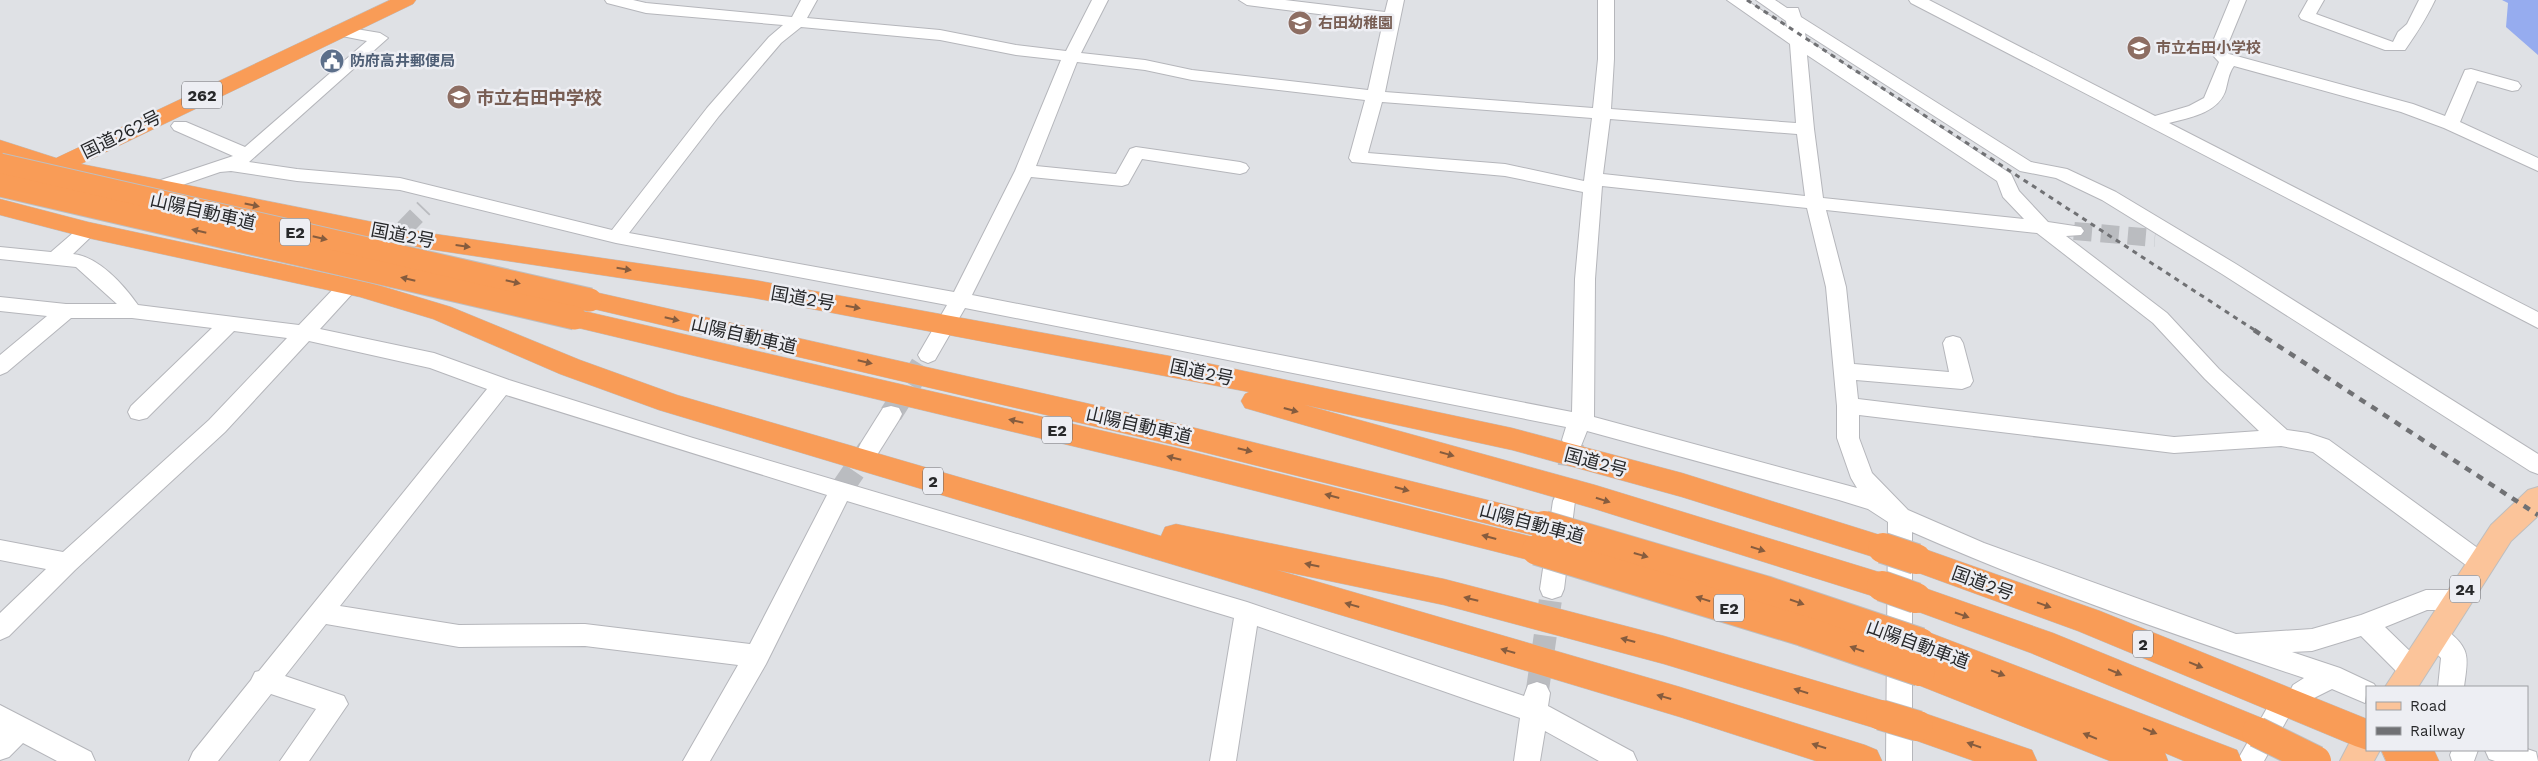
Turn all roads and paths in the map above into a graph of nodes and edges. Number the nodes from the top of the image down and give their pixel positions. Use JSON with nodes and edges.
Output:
{"nodes":[{"id":1,"x":384,"y":0,"type":"edge"},
{"id":2,"x":406,"y":0,"type":"edge"},
{"id":3,"x":613,"y":0,"type":"edge"},
{"id":4,"x":809,"y":0,"type":"edge"},
{"id":5,"x":1100,"y":0,"type":"edge"},
{"id":6,"x":1247,"y":0,"type":"edge"},
{"id":7,"x":1396,"y":0,"type":"edge"},
{"id":8,"x":1606,"y":0,"type":"edge"},
{"id":9,"x":1735,"y":0,"type":"edge"},
{"id":10,"x":1764,"y":0,"type":"edge"},
{"id":11,"x":1789,"y":0,"type":"edge"},
{"id":12,"x":1917,"y":0,"type":"edge"},
{"id":13,"x":2238,"y":0,"type":"edge"},
{"id":14,"x":2316,"y":0,"type":"edge"},
{"id":15,"x":2427,"y":0,"type":"edge"},
{"id":16,"x":1392,"y":18,"type":"junction"},
{"id":17,"x":1794,"y":20,"type":"junction"},
{"id":18,"x":796,"y":22,"type":"junction"},
{"id":19,"x":338,"y":31,"type":"junction"},
{"id":20,"x":1798,"y":41,"type":"junction"},
{"id":21,"x":1070,"y":57,"type":"junction"},
{"id":22,"x":2229,"y":61,"type":"junction"},
{"id":23,"x":2512,"y":86,"type":"dead end"},
{"id":24,"x":1375,"y":96,"type":"junction"},
{"id":25,"x":185,"y":103,"type":"junction"},
{"id":26,"x":1603,"y":114,"type":"junction"},
{"id":27,"x":2153,"y":122,"type":"junction"},
{"id":28,"x":2450,"y":124,"type":"junction"},
{"id":29,"x":180,"y":126,"type":"dead end"},
{"id":30,"x":1805,"y":129,"type":"junction"},
{"id":31,"x":0,"y":147,"type":"edge"},
{"id":32,"x":247,"y":155,"type":"junction"},
{"id":33,"x":53,"y":164,"type":"junction"},
{"id":34,"x":0,"y":165,"type":"edge"},
{"id":35,"x":2538,"y":165,"type":"edge"},
{"id":36,"x":231,"y":166,"type":"junction"},
{"id":37,"x":1240,"y":168,"type":"dead end"},
{"id":38,"x":1024,"y":171,"type":"junction"},
{"id":39,"x":0,"y":177,"type":"edge"},
{"id":40,"x":155,"y":184,"type":"junction"},
{"id":41,"x":1594,"y":184,"type":"junction"},
{"id":42,"x":0,"y":185,"type":"edge"},
{"id":43,"x":0,"y":193,"type":"edge"},
{"id":44,"x":438,"y":194,"type":"junction"},
{"id":45,"x":1815,"y":204,"type":"junction"},
{"id":46,"x":0,"y":207,"type":"edge"},
{"id":47,"x":424,"y":208,"type":"tunnel mouth"},
{"id":48,"x":2044,"y":229,"type":"junction"},
{"id":49,"x":88,"y":230,"type":"junction"},
{"id":50,"x":2074,"y":231,"type":"tunnel mouth"},
{"id":51,"x":616,"y":237,"type":"junction"},
{"id":52,"x":176,"y":249,"type":"junction"},
{"id":53,"x":0,"y":253,"type":"edge"},
{"id":54,"x":56,"y":258,"type":"junction"},
{"id":55,"x":345,"y":289,"type":"dead end"},
{"id":56,"x":959,"y":301,"type":"junction"},
{"id":57,"x":0,"y":304,"type":"edge"},
{"id":58,"x":583,"y":309,"type":"junction"},
{"id":59,"x":66,"y":311,"type":"junction"},
{"id":60,"x":132,"y":312,"type":"junction"},
{"id":61,"x":2538,"y":321,"type":"edge"},
{"id":62,"x":230,"y":323,"type":"junction"},
{"id":63,"x":946,"y":324,"type":"junction"},
{"id":64,"x":306,"y":333,"type":"junction"},
{"id":65,"x":990,"y":333,"type":"junction"},
{"id":66,"x":1954,"y":342,"type":"dead end"},
{"id":67,"x":928,"y":356,"type":"tunnel mouth"},
{"id":68,"x":0,"y":367,"type":"edge"},
{"id":69,"x":1844,"y":371,"type":"junction"},
{"id":70,"x":501,"y":386,"type":"junction"},
{"id":71,"x":1848,"y":406,"type":"junction"},
{"id":72,"x":139,"y":412,"type":"dead end"},
{"id":73,"x":891,"y":414,"type":"tunnel mouth"},
{"id":74,"x":1578,"y":431,"type":"junction"},
{"id":75,"x":2281,"y":438,"type":"junction"},
{"id":76,"x":869,"y":449,"type":"tunnel mouth"},
{"id":77,"x":2538,"y":465,"type":"edge"},
{"id":78,"x":841,"y":490,"type":"junction"},
{"id":79,"x":966,"y":491,"type":"junction"},
{"id":80,"x":2538,"y":498,"type":"edge"},
{"id":81,"x":1564,"y":501,"type":"tunnel mouth"},
{"id":82,"x":1900,"y":517,"type":"junction"},
{"id":83,"x":0,"y":550,"type":"edge"},
{"id":84,"x":67,"y":563,"type":"junction"},
{"id":85,"x":2482,"y":564,"type":"junction"},
{"id":86,"x":1552,"y":589,"type":"tunnel mouth"},
{"id":87,"x":2457,"y":600,"type":"junction"},
{"id":88,"x":1247,"y":612,"type":"junction"},
{"id":89,"x":321,"y":613,"type":"junction"},
{"id":90,"x":2365,"y":624,"type":"junction"},
{"id":91,"x":0,"y":629,"type":"edge"},
{"id":92,"x":2435,"y":635,"type":"junction"},
{"id":93,"x":2236,"y":645,"type":"junction"},
{"id":94,"x":757,"y":656,"type":"junction"},
{"id":95,"x":1920,"y":657,"type":"junction"},
{"id":96,"x":2331,"y":676,"type":"junction"},
{"id":97,"x":2406,"y":679,"type":"edge"},
{"id":98,"x":264,"y":680,"type":"junction"},
{"id":99,"x":2451,"y":686,"type":"edge"},
{"id":100,"x":2365,"y":692,"type":"dead end"},
{"id":101,"x":2302,"y":693,"type":"dead end"},
{"id":102,"x":1536,"y":702,"type":"junction"},
{"id":103,"x":10,"y":723,"type":"edge"},
{"id":104,"x":2366,"y":735,"type":"edge"},
{"id":105,"x":2261,"y":736,"type":"edge"},
{"id":106,"x":2366,"y":746,"type":"edge"},
{"id":107,"x":0,"y":748,"type":"edge"},
{"id":108,"x":2400,"y":751,"type":"edge"},
{"id":109,"x":2501,"y":751,"type":"edge"},
{"id":110,"x":82,"y":761,"type":"edge"},
{"id":111,"x":202,"y":761,"type":"edge"},
{"id":112,"x":293,"y":761,"type":"edge"},
{"id":113,"x":696,"y":761,"type":"edge"},
{"id":114,"x":1223,"y":761,"type":"edge"},
{"id":115,"x":1527,"y":761,"type":"edge"},
{"id":116,"x":1624,"y":761,"type":"edge"},
{"id":117,"x":1865,"y":761,"type":"edge"},
{"id":118,"x":1899,"y":761,"type":"edge"},
{"id":119,"x":2020,"y":761,"type":"edge"},
{"id":120,"x":2151,"y":761,"type":"edge"},
{"id":121,"x":2225,"y":761,"type":"edge"},
{"id":122,"x":2316,"y":761,"type":"edge"},
{"id":123,"x":2357,"y":761,"type":"edge"},
{"id":124,"x":2422,"y":761,"type":"edge"},
{"id":125,"x":2527,"y":761,"type":"edge"}],
"edges":[{"from":1,"to":33,"type":"highway","name":"国道262号","number":"262"},
{"from":2,"to":19,"type":"highway","name":"国道262号","number":"262"},
{"from":3,"to":18,"type":"street"},
{"from":4,"to":18,"type":"street"},
{"from":5,"to":21,"type":"street"},
{"from":6,"to":16,"type":"street"},
{"from":7,"to":16,"type":"street"},
{"from":8,"to":26,"type":"street"},
{"from":9,"to":20,"type":"street"},
{"from":10,"to":17,"type":"street"},
{"from":11,"to":17,"type":"street"},
{"from":12,"to":27,"type":"street"},
{"from":13,"to":22,"type":"street"},
{"from":14,"to":15,"type":"street"},
{"from":16,"to":24,"type":"street"},
{"from":17,"to":20,"type":"street"},
{"from":17,"to":77,"type":"street"},
{"from":18,"to":21,"type":"street"},
{"from":18,"to":51,"type":"street"},
{"from":19,"to":25,"type":"highway","name":"国道262号","number":"262"},
{"from":19,"to":32,"type":"street"},
{"from":20,"to":30,"type":"street"},
{"from":20,"to":48,"type":"street"},
{"from":21,"to":24,"type":"street"},
{"from":21,"to":38,"type":"street"},
{"from":22,"to":27,"type":"street"},
{"from":22,"to":28,"type":"street"},
{"from":23,"to":28,"type":"street"},
{"from":24,"to":26,"type":"street"},
{"from":24,"to":41,"type":"street"},
{"from":25,"to":33,"type":"highway","name":"国道262号","number":"262"},
{"from":25,"to":40,"type":"highway"},
{"from":26,"to":30,"type":"street"},
{"from":26,"to":41,"type":"street"},
{"from":27,"to":61,"type":"street"},
{"from":28,"to":35,"type":"street"},
{"from":29,"to":32,"type":"street"},
{"from":30,"to":45,"type":"street"},
{"from":31,"to":33,"type":"highway","name":"国道2号","number":"2"},
{"from":32,"to":36,"type":"street"},
{"from":33,"to":39,"type":"highway","name":"国道262号","number":"262"},
{"from":33,"to":40,"type":"highway","name":"国道2号","number":"2"},
{"from":33,"to":43,"type":"highway","name":"国道262号","number":"262"},
{"from":33,"to":52,"type":"highway"},
{"from":34,"to":58,"type":"highway","name":"山陽自動車道","number":"E2","one_way":true,"bridge":true},
{"from":36,"to":40,"type":"street"},
{"from":36,"to":44,"type":"street"},
{"from":37,"to":38,"type":"street"},
{"from":38,"to":56,"type":"street"},
{"from":40,"to":63,"type":"highway","name":"国道2号","number":"2","one_way":true},
{"from":41,"to":45,"type":"street"},
{"from":41,"to":74,"type":"street"},
{"from":58,"to":42,"type":"highway","name":"山陽自動車道","number":"E2","one_way":true,"bridge":true},
{"from":44,"to":47,"type":"street"},
{"from":44,"to":51,"type":"street"},
{"from":45,"to":48,"type":"street"},
{"from":45,"to":69,"type":"street"},
{"from":46,"to":49,"type":"highway","number":"2"},
{"from":48,"to":50,"type":"street"},
{"from":48,"to":75,"type":"street"},
{"from":49,"to":52,"type":"highway","number":"2"},
{"from":49,"to":54,"type":"street"},
{"from":51,"to":56,"type":"street"},
{"from":52,"to":79,"type":"highway","number":"2"},
{"from":53,"to":54,"type":"street"},
{"from":54,"to":60,"type":"street"},
{"from":55,"to":64,"type":"street"},
{"from":56,"to":63,"type":"street"},
{"from":56,"to":74,"type":"street"},
{"from":57,"to":59,"type":"street"},
{"from":58,"to":95,"type":"highway","name":"山陽自動車道","number":"E2","bridge":true},
{"from":59,"to":60,"type":"street"},
{"from":59,"to":68,"type":"street"},
{"from":60,"to":62,"type":"street"},
{"from":62,"to":64,"type":"street"},
{"from":62,"to":72,"type":"street"},
{"from":63,"to":65,"type":"highway","name":"国道2号","number":"2"},
{"from":63,"to":67,"type":"street"},
{"from":64,"to":70,"type":"street"},
{"from":64,"to":84,"type":"street"},
{"from":65,"to":104,"type":"highway","name":"国道2号","number":"2","one_way":true,"bridge":true},
{"from":65,"to":105,"type":"highway","one_way":true,"bridge":true},
{"from":66,"to":69,"type":"street"},
{"from":69,"to":71,"type":"street"},
{"from":70,"to":78,"type":"street"},
{"from":70,"to":89,"type":"street"},
{"from":71,"to":75,"type":"street"},
{"from":71,"to":82,"type":"street"},
{"from":73,"to":76,"type":"street"},
{"from":74,"to":82,"type":"street"},
{"from":75,"to":85,"type":"street"},
{"from":78,"to":88,"type":"street"},
{"from":78,"to":94,"type":"street"},
{"from":117,"to":79,"type":"highway","number":"2","one_way":true},
{"from":119,"to":79,"type":"highway","one_way":true,"bridge":true},
{"from":80,"to":85,"type":"main road","number":"24"},
{"from":81,"to":86,"type":"street"},
{"from":82,"to":93,"type":"street"},
{"from":82,"to":118,"type":"street"},
{"from":83,"to":84,"type":"street"},
{"from":84,"to":91,"type":"street"},
{"from":85,"to":87,"type":"main road","number":"24"},
{"from":87,"to":90,"type":"street"},
{"from":87,"to":92,"type":"main road","number":"24"},
{"from":88,"to":102,"type":"street"},
{"from":88,"to":114,"type":"street"},
{"from":89,"to":94,"type":"street"},
{"from":89,"to":98,"type":"street"},
{"from":90,"to":93,"type":"street"},
{"from":90,"to":97,"type":"street"},
{"from":92,"to":97,"type":"main road","number":"24"},
{"from":92,"to":99,"type":"street"},
{"from":93,"to":96,"type":"street"},
{"from":94,"to":113,"type":"street"},
{"from":120,"to":95,"type":"highway","name":"山陽自動車道","number":"E2","one_way":true},
{"from":95,"to":121,"type":"highway","name":"山陽自動車道","number":"E2","one_way":true},
{"from":96,"to":100,"type":"street"},
{"from":96,"to":101,"type":"street"},
{"from":98,"to":111,"type":"street"},
{"from":98,"to":112,"type":"street"},
{"from":102,"to":115,"type":"street"},
{"from":102,"to":116,"type":"street"},
{"from":103,"to":107,"type":"street"},
{"from":103,"to":110,"type":"street"},
{"from":105,"to":122,"type":"highway","bridge":true},
{"from":106,"to":123,"type":"main road"},
{"from":108,"to":124,"type":"highway"},
{"from":109,"to":125,"type":"street"}]}
